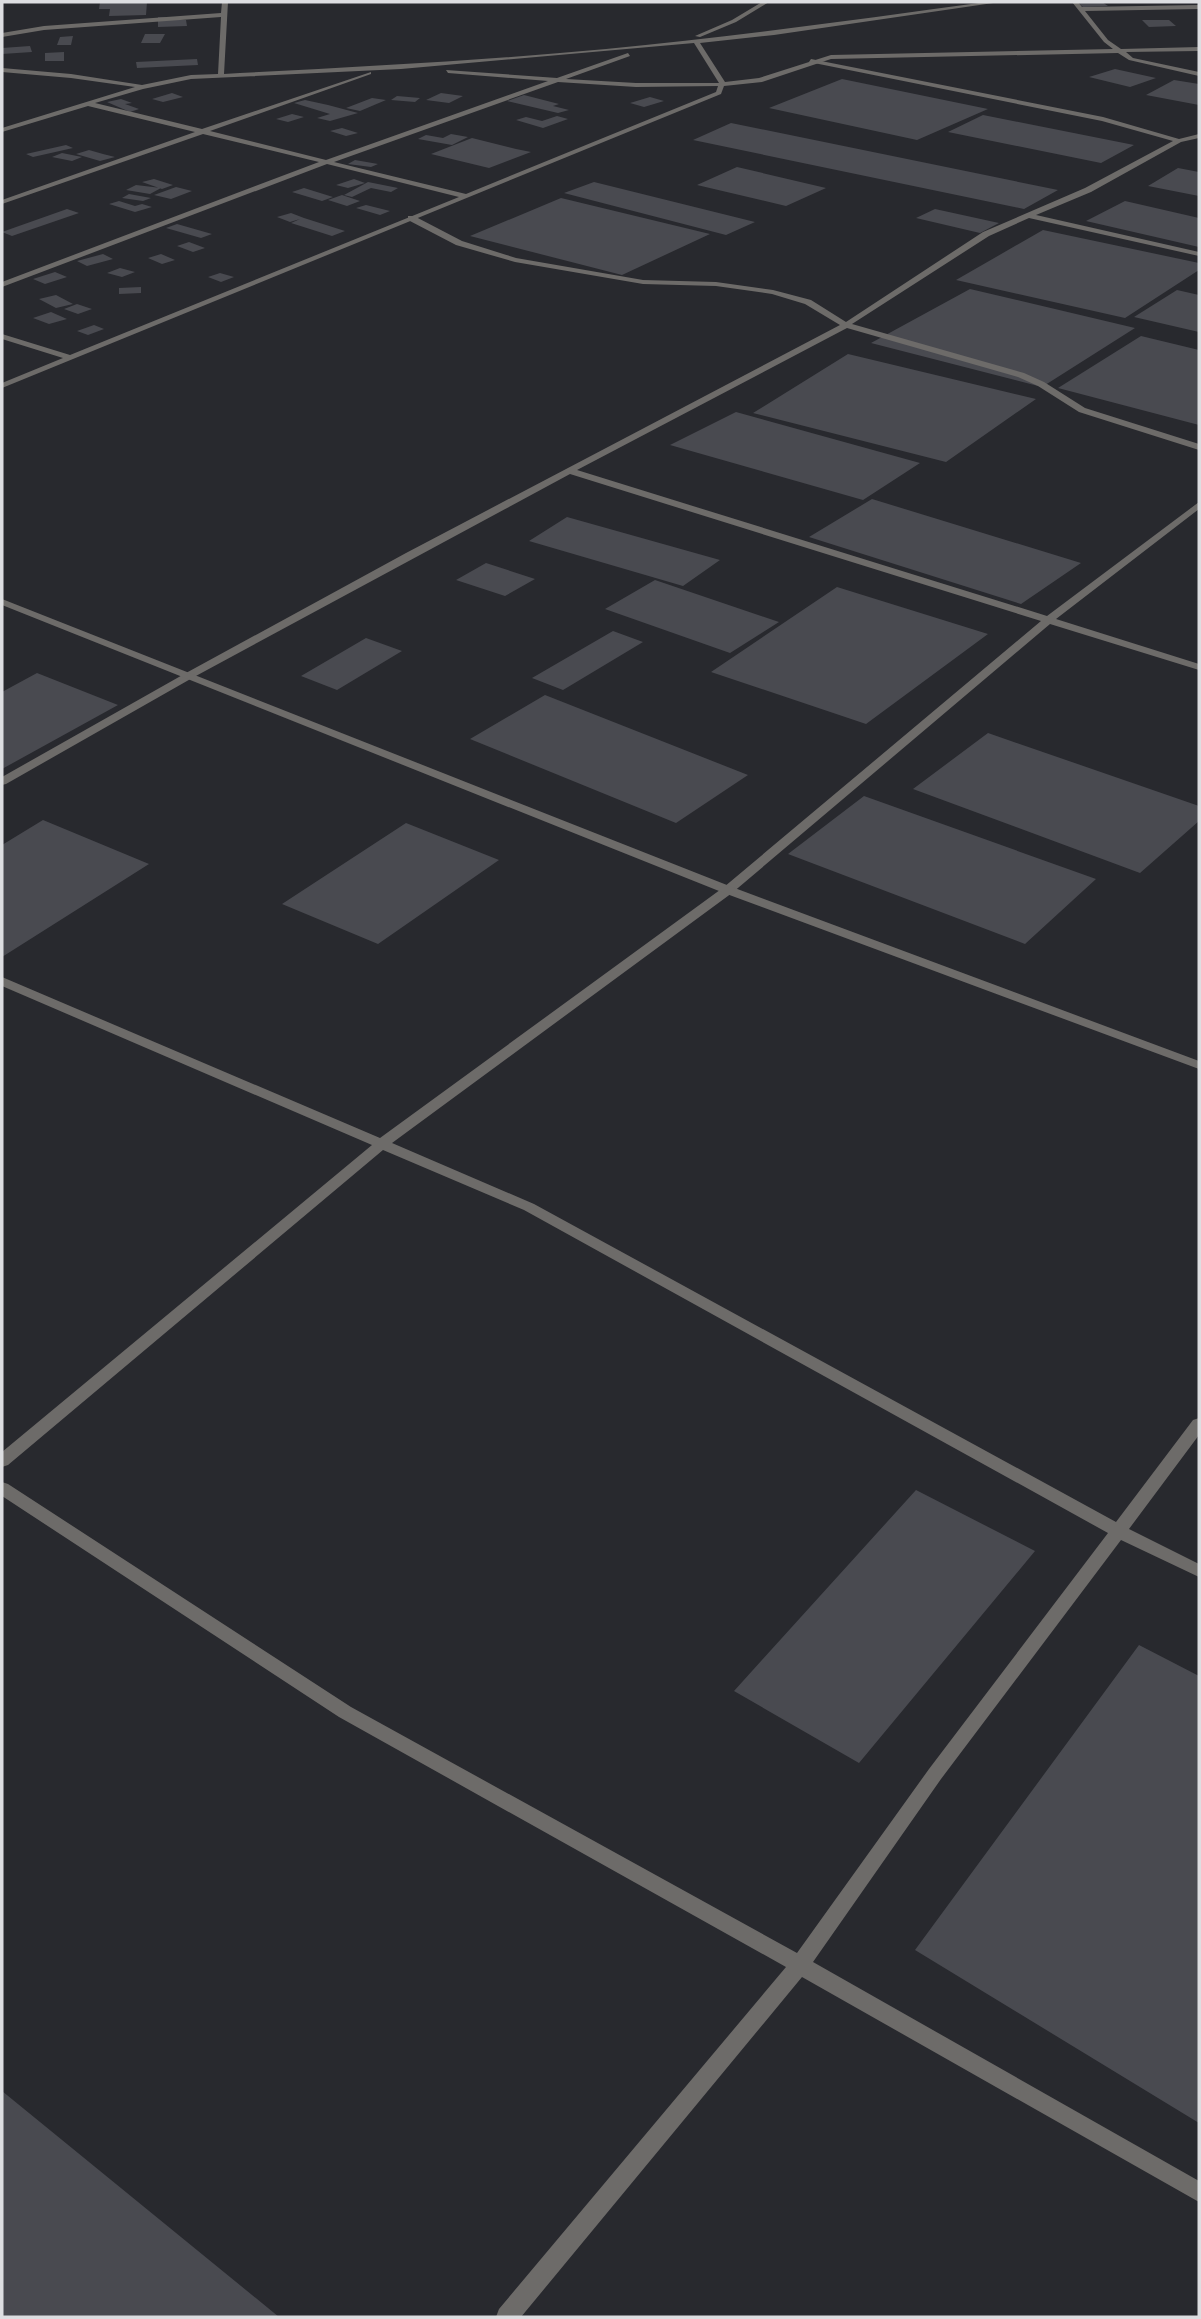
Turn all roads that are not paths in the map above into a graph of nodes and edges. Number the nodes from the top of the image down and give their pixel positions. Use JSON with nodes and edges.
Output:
{"nodes":[{"id":1,"x":225,"y":2,"type":"edge"},
{"id":2,"x":766,"y":2,"type":"edge"},
{"id":3,"x":997,"y":2,"type":"edge"},
{"id":4,"x":1075,"y":2,"type":"edge"},
{"id":5,"x":1199,"y":7,"type":"edge"},
{"id":6,"x":1082,"y":9,"type":"junction"},
{"id":7,"x":224,"y":15,"type":"junction"},
{"id":8,"x":2,"y":35,"type":"edge"},
{"id":9,"x":696,"y":41,"type":"junction"},
{"id":10,"x":651,"y":46,"type":"junction"},
{"id":11,"x":1199,"y":49,"type":"edge"},
{"id":12,"x":1120,"y":51,"type":"junction"},
{"id":13,"x":811,"y":61,"type":"junction"},
{"id":14,"x":401,"y":67,"type":"junction"},
{"id":15,"x":383,"y":68,"type":"junction"},
{"id":16,"x":2,"y":70,"type":"edge"},
{"id":17,"x":1199,"y":74,"type":"edge"},
{"id":18,"x":221,"y":75,"type":"junction"},
{"id":19,"x":559,"y":79,"type":"junction"},
{"id":20,"x":722,"y":84,"type":"junction"},
{"id":21,"x":142,"y":87,"type":"junction"},
{"id":22,"x":85,"y":103,"type":"junction"},
{"id":23,"x":2,"y":130,"type":"edge"},
{"id":24,"x":200,"y":132,"type":"junction"},
{"id":25,"x":1199,"y":136,"type":"edge"},
{"id":26,"x":1179,"y":141,"type":"junction"},
{"id":27,"x":329,"y":162,"type":"junction"},
{"id":28,"x":466,"y":196,"type":"junction"},
{"id":29,"x":2,"y":202,"type":"edge"},
{"id":30,"x":1029,"y":216,"type":"junction"},
{"id":31,"x":411,"y":218,"type":"junction"},
{"id":32,"x":1199,"y":254,"type":"edge"},
{"id":33,"x":2,"y":285,"type":"edge"},
{"id":34,"x":846,"y":325,"type":"junction"},
{"id":35,"x":2,"y":335,"type":"edge"},
{"id":36,"x":71,"y":358,"type":"junction"},
{"id":37,"x":2,"y":386,"type":"edge"},
{"id":38,"x":1199,"y":447,"type":"edge"},
{"id":39,"x":569,"y":471,"type":"junction"},
{"id":40,"x":1199,"y":505,"type":"edge"},
{"id":41,"x":2,"y":602,"type":"edge"},
{"id":42,"x":1049,"y":620,"type":"junction"},
{"id":43,"x":1199,"y":667,"type":"edge"},
{"id":44,"x":190,"y":675,"type":"junction"},
{"id":45,"x":2,"y":782,"type":"edge"},
{"id":46,"x":728,"y":890,"type":"junction"},
{"id":47,"x":2,"y":981,"type":"edge"},
{"id":48,"x":1199,"y":1065,"type":"edge"},
{"id":49,"x":381,"y":1144,"type":"junction"},
{"id":50,"x":1199,"y":1424,"type":"edge"},
{"id":51,"x":2,"y":1461,"type":"edge"},
{"id":52,"x":2,"y":1488,"type":"edge"},
{"id":53,"x":1118,"y":1531,"type":"junction"},
{"id":54,"x":1199,"y":1572,"type":"edge"},
{"id":55,"x":800,"y":1965,"type":"junction"},
{"id":56,"x":1199,"y":2192,"type":"edge"},
{"id":57,"x":507,"y":2317,"type":"edge"}],
"edges":[{"from":1,"to":7,"type":"street"},
{"from":2,"to":10,"type":"street"},
{"from":3,"to":9,"type":"street"},
{"from":4,"to":6,"type":"street"},
{"from":5,"to":6,"type":"street"},
{"from":6,"to":12,"type":"street"},
{"from":7,"to":8,"type":"street"},
{"from":7,"to":18,"type":"street"},
{"from":9,"to":10,"type":"street"},
{"from":9,"to":20,"type":"street"},
{"from":10,"to":14,"type":"street"},
{"from":10,"to":19,"type":"street"},
{"from":11,"to":12,"type":"street"},
{"from":12,"to":13,"type":"street"},
{"from":12,"to":17,"type":"street"},
{"from":13,"to":20,"type":"street"},
{"from":13,"to":26,"type":"street"},
{"from":14,"to":15,"type":"street"},
{"from":14,"to":19,"type":"street"},
{"from":15,"to":18,"type":"street"},
{"from":15,"to":24,"type":"street"},
{"from":16,"to":21,"type":"street"},
{"from":18,"to":21,"type":"street"},
{"from":19,"to":20,"type":"street"},
{"from":19,"to":27,"type":"street"},
{"from":20,"to":28,"type":"street"},
{"from":21,"to":22,"type":"street"},
{"from":22,"to":23,"type":"street"},
{"from":22,"to":24,"type":"street"},
{"from":24,"to":27,"type":"street"},
{"from":24,"to":29,"type":"street"},
{"from":25,"to":26,"type":"street"},
{"from":26,"to":30,"type":"street"},
{"from":27,"to":28,"type":"street"},
{"from":27,"to":33,"type":"street"},
{"from":28,"to":31,"type":"street"},
{"from":30,"to":32,"type":"street"},
{"from":30,"to":34,"type":"street"},
{"from":31,"to":34,"type":"street"},
{"from":31,"to":36,"type":"street"},
{"from":34,"to":38,"type":"street"},
{"from":34,"to":39,"type":"street"},
{"from":35,"to":36,"type":"street"},
{"from":36,"to":37,"type":"street"},
{"from":39,"to":42,"type":"street"},
{"from":39,"to":44,"type":"street"},
{"from":40,"to":42,"type":"street"},
{"from":41,"to":44,"type":"street"},
{"from":42,"to":43,"type":"street"},
{"from":42,"to":46,"type":"street"},
{"from":44,"to":45,"type":"street"},
{"from":44,"to":46,"type":"street"},
{"from":46,"to":48,"type":"street"},
{"from":46,"to":49,"type":"street"},
{"from":47,"to":49,"type":"street"},
{"from":49,"to":51,"type":"street"},
{"from":49,"to":53,"type":"street"},
{"from":50,"to":53,"type":"street"},
{"from":52,"to":55,"type":"street"},
{"from":53,"to":54,"type":"street"},
{"from":53,"to":55,"type":"street"},
{"from":55,"to":56,"type":"street"},
{"from":55,"to":57,"type":"street"}]}
